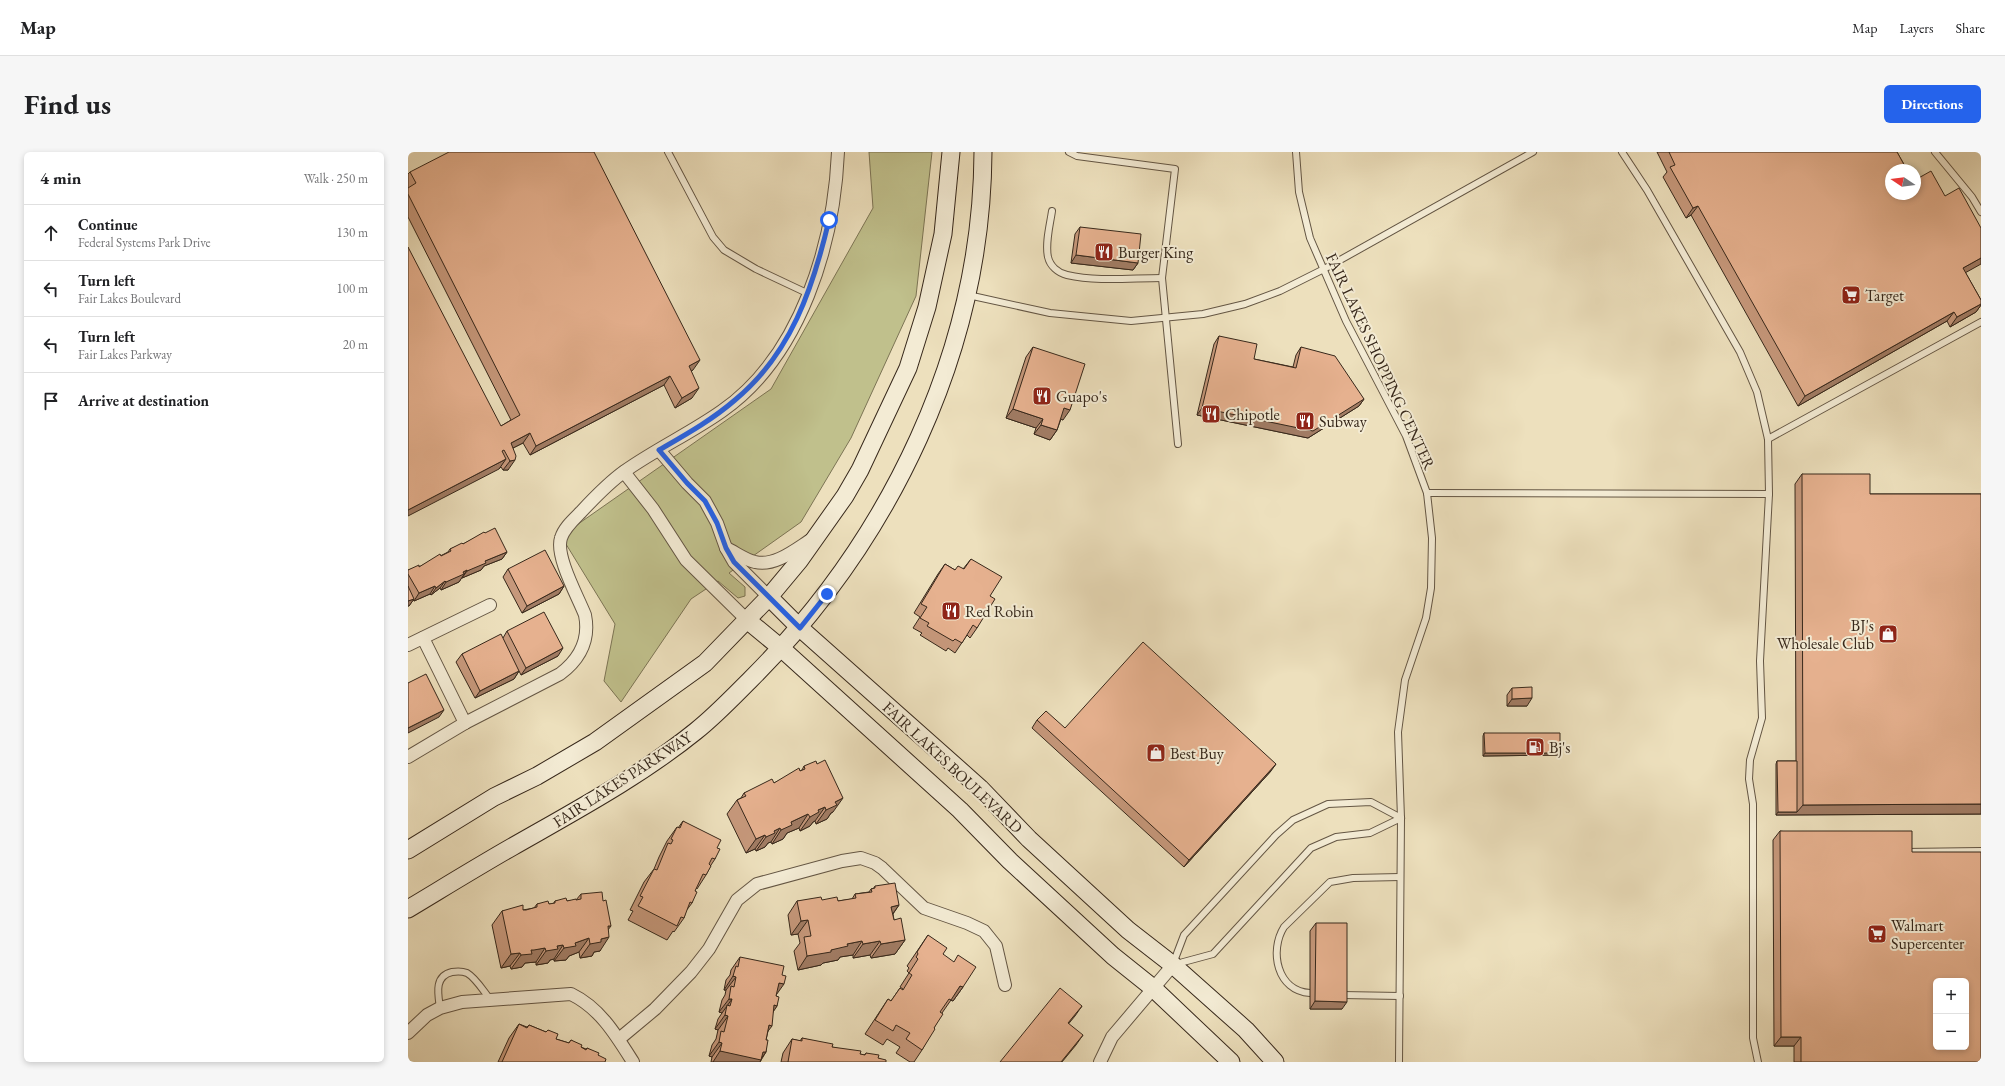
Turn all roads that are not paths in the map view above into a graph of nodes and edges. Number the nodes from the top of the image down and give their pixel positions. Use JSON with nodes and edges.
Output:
{"nodes":[{"id":1,"x":668,"y":152,"type":"edge"},
{"id":2,"x":838,"y":152,"type":"edge"},
{"id":3,"x":951,"y":152,"type":"edge"},
{"id":4,"x":983,"y":152,"type":"edge"},
{"id":5,"x":1069,"y":152,"type":"edge"},
{"id":6,"x":1296,"y":152,"type":"edge"},
{"id":7,"x":1534,"y":152,"type":"edge"},
{"id":8,"x":1622,"y":152,"type":"edge"},
{"id":9,"x":1935,"y":152,"type":"edge"},
{"id":10,"x":1052,"y":211,"type":"dead end"},
{"id":11,"x":1981,"y":212,"type":"edge"},
{"id":12,"x":1324,"y":269,"type":"junction"},
{"id":13,"x":1162,"y":278,"type":"junction"},
{"id":14,"x":809,"y":294,"type":"junction"},
{"id":15,"x":967,"y":295,"type":"junction"},
{"id":16,"x":1167,"y":319,"type":"junction"},
{"id":17,"x":1981,"y":322,"type":"edge"},
{"id":18,"x":1768,"y":439,"type":"junction"},
{"id":19,"x":1178,"y":444,"type":"dead end"},
{"id":20,"x":659,"y":450,"type":"junction"},
{"id":21,"x":624,"y":472,"type":"junction"},
{"id":22,"x":1427,"y":493,"type":"junction"},
{"id":23,"x":1769,"y":494,"type":"junction"},
{"id":24,"x":818,"y":535,"type":"junction"},
{"id":25,"x":726,"y":548,"type":"junction"},
{"id":26,"x":769,"y":597,"type":"junction"},
{"id":27,"x":490,"y":605,"type":"dead end"},
{"id":28,"x":747,"y":620,"type":"junction"},
{"id":29,"x":800,"y":628,"type":"junction"},
{"id":30,"x":423,"y":638,"type":"junction"},
{"id":31,"x":408,"y":645,"type":"edge"},
{"id":32,"x":781,"y":648,"type":"junction"},
{"id":33,"x":465,"y":723,"type":"junction"},
{"id":34,"x":408,"y":757,"type":"edge"},
{"id":35,"x":1401,"y":818,"type":"junction"},
{"id":36,"x":408,"y":850,"type":"edge"},
{"id":37,"x":1981,"y":851,"type":"edge"},
{"id":38,"x":1905,"y":852,"type":"edge"},
{"id":39,"x":1400,"y":877,"type":"junction"},
{"id":40,"x":408,"y":909,"type":"edge"},
{"id":41,"x":1172,"y":965,"type":"junction"},
{"id":42,"x":1005,"y":985,"type":"dead end"},
{"id":43,"x":1153,"y":988,"type":"junction"},
{"id":44,"x":1310,"y":993,"type":"dead end"},
{"id":45,"x":1342,"y":995,"type":"edge"},
{"id":46,"x":1400,"y":996,"type":"junction"},
{"id":47,"x":490,"y":999,"type":"junction"},
{"id":48,"x":440,"y":1008,"type":"junction"},
{"id":49,"x":408,"y":1033,"type":"edge"},
{"id":50,"x":619,"y":1039,"type":"junction"},
{"id":51,"x":633,"y":1062,"type":"edge"},
{"id":52,"x":1100,"y":1062,"type":"edge"},
{"id":53,"x":1231,"y":1062,"type":"edge"},
{"id":54,"x":1275,"y":1062,"type":"edge"},
{"id":55,"x":1399,"y":1062,"type":"edge"},
{"id":56,"x":1758,"y":1062,"type":"edge"}],
"edges":[{"from":1,"to":14,"type":"lane"},
{"from":2,"to":14,"type":"street"},
{"from":3,"to":24,"type":"main road"},
{"from":4,"to":15,"type":"main road","name":"FAIR LAKES PARKWAY"},
{"from":5,"to":13,"type":"lane"},
{"from":6,"to":12,"type":"lane","name":"FAIR LAKES SHOPPING CENTER"},
{"from":7,"to":12,"type":"lane"},
{"from":8,"to":18,"type":"lane"},
{"from":9,"to":11,"type":"lane"},
{"from":10,"to":13,"type":"lane"},
{"from":12,"to":16,"type":"lane"},
{"from":12,"to":22,"type":"lane","name":"FAIR LAKES SHOPPING CENTER"},
{"from":13,"to":16,"type":"lane"},
{"from":14,"to":20,"type":"street"},
{"from":15,"to":16,"type":"lane"},
{"from":15,"to":29,"type":"main road","name":"FAIR LAKES PARKWAY"},
{"from":16,"to":19,"type":"lane"},
{"from":17,"to":18,"type":"lane"},
{"from":18,"to":23,"type":"lane"},
{"from":20,"to":21,"type":"street"},
{"from":20,"to":25,"type":"street","name":"FAIR LAKES BOULEVARD"},
{"from":21,"to":28,"type":"street","name":"FAIR LAKES BOULEVARD"},
{"from":21,"to":33,"type":"street"},
{"from":22,"to":23,"type":"lane"},
{"from":22,"to":35,"type":"lane","name":"FAIR LAKES SHOPPING CENTER"},
{"from":23,"to":56,"type":"lane"},
{"from":24,"to":25,"type":"street"},
{"from":24,"to":26,"type":"main road"},
{"from":25,"to":26,"type":"street","name":"FAIR LAKES BOULEVARD"},
{"from":26,"to":28,"type":"main road"},
{"from":26,"to":29,"type":"main road","name":"FAIR LAKES BOULEVARD"},
{"from":27,"to":30,"type":"street"},
{"from":28,"to":32,"type":"main road","name":"FAIR LAKES BOULEVARD"},
{"from":28,"to":36,"type":"main road"},
{"from":29,"to":32,"type":"main road","name":"FAIR LAKES PARKWAY"},
{"from":29,"to":41,"type":"main road","name":"FAIR LAKES BOULEVARD"},
{"from":30,"to":31,"type":"street"},
{"from":30,"to":33,"type":"street"},
{"from":32,"to":40,"type":"main road","name":"FAIR LAKES PARKWAY"},
{"from":32,"to":43,"type":"main road","name":"FAIR LAKES BOULEVARD"},
{"from":33,"to":34,"type":"street"},
{"from":35,"to":39,"type":"lane","name":"FAIR LAKES SHOPPING CENTER"},
{"from":35,"to":41,"type":"lane"},
{"from":35,"to":41,"type":"lane"},
{"from":37,"to":38,"type":"lane"},
{"from":39,"to":44,"type":"lane"},
{"from":39,"to":46,"type":"lane","name":"FAIR LAKES SHOPPING CENTER"},
{"from":41,"to":43,"type":"street"},
{"from":41,"to":54,"type":"main road","name":"FAIR LAKES BOULEVARD"},
{"from":42,"to":50,"type":"street"},
{"from":43,"to":52,"type":"street"},
{"from":43,"to":53,"type":"main road","name":"FAIR LAKES BOULEVARD"},
{"from":45,"to":46,"type":"lane"},
{"from":46,"to":55,"type":"lane","name":"FAIR LAKES SHOPPING CENTER"},
{"from":47,"to":48,"type":"street"},
{"from":47,"to":48,"type":"lane"},
{"from":47,"to":50,"type":"street"},
{"from":48,"to":49,"type":"street"},
{"from":50,"to":51,"type":"street"}]}
